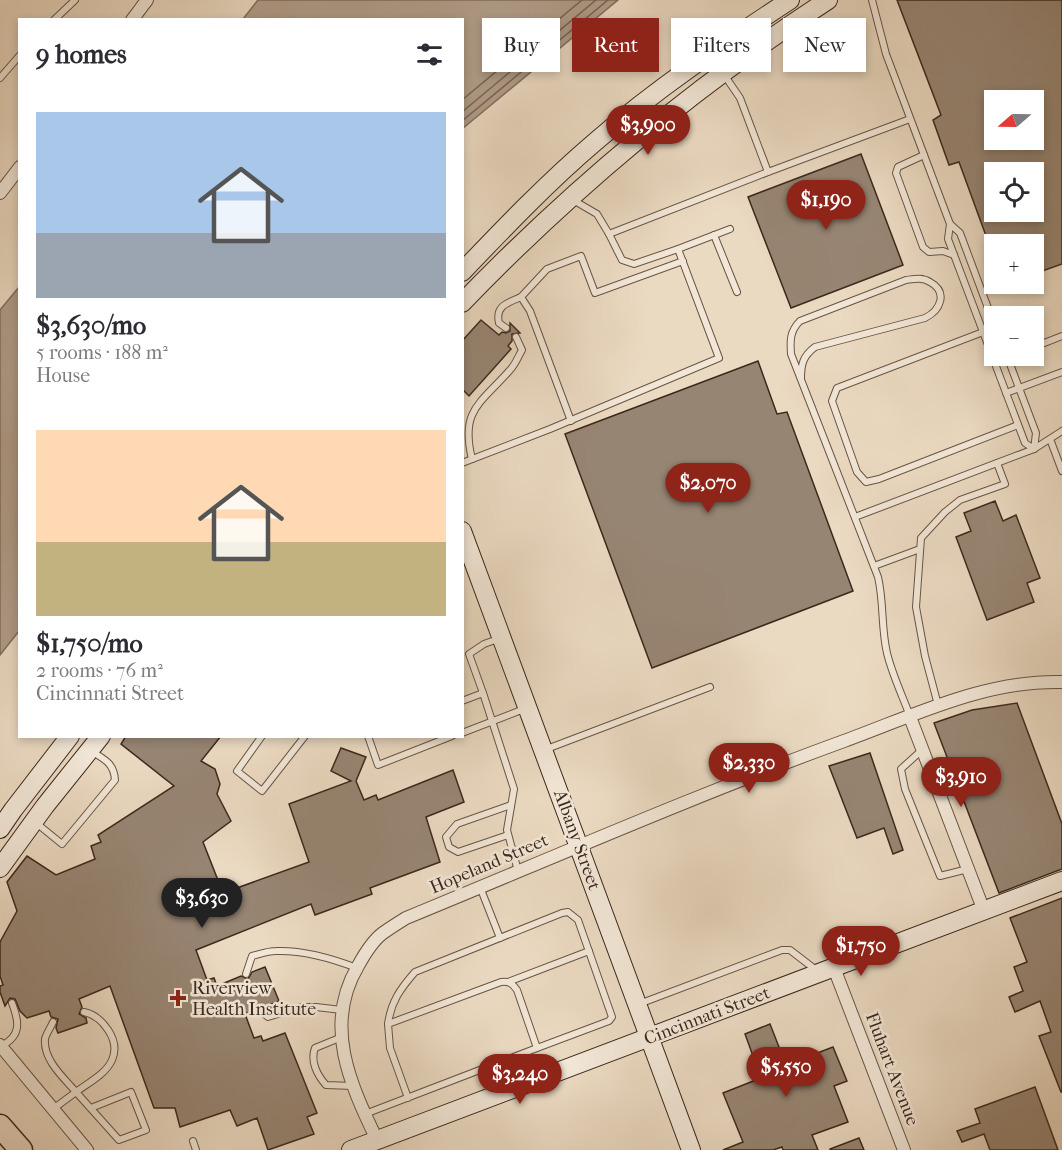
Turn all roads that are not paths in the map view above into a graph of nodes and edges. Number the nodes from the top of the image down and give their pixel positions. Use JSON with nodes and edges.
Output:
{"nodes":[{"id":1,"x":75,"y":0,"type":"edge"},
{"id":2,"x":147,"y":0,"type":"edge"},
{"id":3,"x":790,"y":0,"type":"edge"},
{"id":4,"x":828,"y":0,"type":"edge"},
{"id":5,"x":872,"y":0,"type":"edge"},
{"id":6,"x":56,"y":18,"type":"edge"},
{"id":7,"x":134,"y":18,"type":"edge"},
{"id":8,"x":18,"y":57,"type":"edge"},
{"id":9,"x":723,"y":73,"type":"junction"},
{"id":10,"x":0,"y":78,"type":"edge"},
{"id":11,"x":910,"y":119,"type":"junction"},
{"id":12,"x":924,"y":155,"type":"junction"},
{"id":13,"x":18,"y":170,"type":"edge"},
{"id":14,"x":768,"y":172,"type":"junction"},
{"id":15,"x":0,"y":194,"type":"edge"},
{"id":16,"x":570,"y":198,"type":"junction"},
{"id":17,"x":950,"y":225,"type":"junction"},
{"id":18,"x":730,"y":229,"type":"dead end"},
{"id":19,"x":609,"y":234,"type":"junction"},
{"id":20,"x":714,"y":235,"type":"junction"},
{"id":21,"x":678,"y":249,"type":"junction"},
{"id":22,"x":954,"y":255,"type":"junction"},
{"id":23,"x":683,"y":261,"type":"junction"},
{"id":24,"x":464,"y":270,"type":"edge"},
{"id":25,"x":737,"y":292,"type":"dead end"},
{"id":26,"x":521,"y":297,"type":"junction"},
{"id":27,"x":464,"y":301,"type":"edge"},
{"id":28,"x":987,"y":306,"type":"edge"},
{"id":29,"x":502,"y":326,"type":"dead end"},
{"id":30,"x":983,"y":332,"type":"joint"},
{"id":31,"x":1062,"y":336,"type":"edge"},
{"id":32,"x":516,"y":338,"type":"dead end"},
{"id":33,"x":1044,"y":343,"type":"edge"},
{"id":34,"x":996,"y":366,"type":"edge"},
{"id":35,"x":1012,"y":366,"type":"edge"},
{"id":36,"x":1062,"y":372,"type":"edge"},
{"id":37,"x":801,"y":379,"type":"junction"},
{"id":38,"x":1019,"y":388,"type":"junction"},
{"id":39,"x":1006,"y":393,"type":"junction"},
{"id":40,"x":571,"y":421,"type":"junction"},
{"id":41,"x":1018,"y":425,"type":"junction"},
{"id":42,"x":1062,"y":431,"type":"edge"},
{"id":43,"x":1050,"y":439,"type":"junction"},
{"id":44,"x":1034,"y":449,"type":"junction"},
{"id":45,"x":471,"y":459,"type":"junction"},
{"id":46,"x":464,"y":462,"type":"edge"},
{"id":47,"x":997,"y":463,"type":"junction"},
{"id":48,"x":1062,"y":471,"type":"edge"},
{"id":49,"x":855,"y":517,"type":"junction"},
{"id":50,"x":464,"y":536,"type":"edge"},
{"id":51,"x":920,"y":549,"type":"junction"},
{"id":52,"x":874,"y":566,"type":"junction"},
{"id":53,"x":502,"y":638,"type":"junction"},
{"id":54,"x":1062,"y":682,"type":"edge"},
{"id":55,"x":710,"y":687,"type":"dead end"},
{"id":56,"x":483,"y":693,"type":"junction"},
{"id":57,"x":464,"y":700,"type":"edge"},
{"id":58,"x":938,"y":705,"type":"junction"},
{"id":59,"x":528,"y":708,"type":"junction"},
{"id":60,"x":910,"y":717,"type":"junction"},
{"id":61,"x":494,"y":721,"type":"junction"},
{"id":62,"x":464,"y":732,"type":"edge"},
{"id":63,"x":70,"y":738,"type":"edge"},
{"id":64,"x":79,"y":738,"type":"edge"},
{"id":65,"x":261,"y":738,"type":"edge"},
{"id":66,"x":303,"y":738,"type":"edge"},
{"id":67,"x":369,"y":738,"type":"edge"},
{"id":68,"x":447,"y":738,"type":"edge"},
{"id":69,"x":96,"y":743,"type":"edge"},
{"id":70,"x":544,"y":750,"type":"junction"},
{"id":71,"x":923,"y":750,"type":"junction"},
{"id":72,"x":511,"y":805,"type":"junction"},
{"id":73,"x":15,"y":807,"type":"junction"},
{"id":74,"x":34,"y":821,"type":"junction"},
{"id":75,"x":0,"y":829,"type":"edge"},
{"id":76,"x":508,"y":835,"type":"junction"},
{"id":77,"x":579,"y":846,"type":"junction"},
{"id":78,"x":0,"y":868,"type":"edge"},
{"id":79,"x":968,"y":869,"type":"junction"},
{"id":80,"x":518,"y":871,"type":"junction"},
{"id":81,"x":1062,"y":881,"type":"edge"},
{"id":82,"x":480,"y":888,"type":"junction"},
{"id":83,"x":984,"y":911,"type":"junction"},
{"id":84,"x":500,"y":938,"type":"junction"},
{"id":85,"x":589,"y":951,"type":"junction"},
{"id":86,"x":357,"y":968,"type":"junction"},
{"id":87,"x":826,"y":970,"type":"junction"},
{"id":88,"x":246,"y":974,"type":"dead end"},
{"id":89,"x":508,"y":982,"type":"junction"},
{"id":90,"x":12,"y":1003,"type":"dead end"},
{"id":91,"x":638,"y":1004,"type":"junction"},
{"id":92,"x":258,"y":1009,"type":"dead end"},
{"id":93,"x":342,"y":1010,"type":"junction"},
{"id":94,"x":84,"y":1012,"type":"dead end"},
{"id":95,"x":53,"y":1022,"type":"dead end"},
{"id":96,"x":388,"y":1024,"type":"junction"},
{"id":97,"x":342,"y":1037,"type":"junction"},
{"id":98,"x":650,"y":1037,"type":"junction"},
{"id":99,"x":0,"y":1045,"type":"edge"},
{"id":100,"x":537,"y":1048,"type":"junction"},
{"id":101,"x":353,"y":1086,"type":"junction"},
{"id":102,"x":76,"y":1092,"type":"junction"},
{"id":103,"x":408,"y":1098,"type":"junction"},
{"id":104,"x":49,"y":1105,"type":"junction"},
{"id":105,"x":90,"y":1108,"type":"junction"},
{"id":106,"x":365,"y":1115,"type":"junction"},
{"id":107,"x":0,"y":1126,"type":"edge"},
{"id":108,"x":377,"y":1140,"type":"junction"},
{"id":109,"x":193,"y":1141,"type":"dead end"},
{"id":110,"x":21,"y":1150,"type":"edge"},
{"id":111,"x":87,"y":1150,"type":"edge"},
{"id":112,"x":196,"y":1150,"type":"edge"},
{"id":113,"x":351,"y":1150,"type":"edge"},
{"id":114,"x":691,"y":1150,"type":"edge"},
{"id":115,"x":904,"y":1150,"type":"edge"}],
"edges":[{"from":1,"to":6,"type":"lane"},
{"from":2,"to":7,"type":"street"},
{"from":3,"to":24,"type":"street"},
{"from":4,"to":9,"type":"street"},
{"from":5,"to":11,"type":"lane"},
{"from":8,"to":10,"type":"lane"},
{"from":9,"to":14,"type":"lane"},
{"from":9,"to":16,"type":"street"},
{"from":11,"to":12,"type":"lane"},
{"from":11,"to":14,"type":"lane"},
{"from":12,"to":17,"type":"lane"},
{"from":12,"to":22,"type":"lane"},
{"from":13,"to":15,"type":"street"},
{"from":14,"to":19,"type":"lane"},
{"from":16,"to":19,"type":"lane"},
{"from":16,"to":27,"type":"street"},
{"from":17,"to":22,"type":"lane"},
{"from":17,"to":28,"type":"lane"},
{"from":18,"to":20,"type":"lane"},
{"from":19,"to":21,"type":"lane"},
{"from":20,"to":21,"type":"lane"},
{"from":20,"to":25,"type":"lane"},
{"from":21,"to":23,"type":"lane"},
{"from":22,"to":30,"type":"lane"},
{"from":23,"to":26,"type":"lane"},
{"from":23,"to":40,"type":"lane"},
{"from":26,"to":29,"type":"lane"},
{"from":26,"to":40,"type":"lane"},
{"from":30,"to":41,"type":"lane"},
{"from":31,"to":33,"type":"lane"},
{"from":32,"to":45,"type":"lane"},
{"from":34,"to":39,"type":"lane"},
{"from":35,"to":38,"type":"lane"},
{"from":36,"to":38,"type":"lane"},
{"from":37,"to":37,"type":"lane"},
{"from":37,"to":49,"type":"lane"},
{"from":38,"to":39,"type":"lane"},
{"from":38,"to":44,"type":"lane"},
{"from":39,"to":41,"type":"lane"},
{"from":40,"to":45,"type":"lane"},
{"from":41,"to":44,"type":"lane"},
{"from":42,"to":43,"type":"lane"},
{"from":43,"to":44,"type":"lane"},
{"from":43,"to":48,"type":"lane"},
{"from":44,"to":47,"type":"lane"},
{"from":45,"to":46,"type":"lane"},
{"from":47,"to":49,"type":"lane"},
{"from":47,"to":51,"type":"lane"},
{"from":49,"to":52,"type":"lane"},
{"from":50,"to":53,"type":"street","name":"Albany Street"},
{"from":51,"to":52,"type":"lane"},
{"from":51,"to":58,"type":"lane"},
{"from":52,"to":60,"type":"lane"},
{"from":53,"to":56,"type":"lane"},
{"from":53,"to":59,"type":"street","name":"Albany Street"},
{"from":54,"to":58,"type":"street","name":"Hopeland Street"},
{"from":55,"to":70,"type":"lane"},
{"from":56,"to":57,"type":"lane"},
{"from":56,"to":61,"type":"lane"},
{"from":58,"to":60,"type":"street","name":"Hopeland Street"},
{"from":59,"to":61,"type":"lane"},
{"from":59,"to":70,"type":"street","name":"Albany Street"},
{"from":60,"to":71,"type":"street"},
{"from":60,"to":77,"type":"street","name":"Hopeland Street"},
{"from":61,"to":62,"type":"lane"},
{"from":61,"to":72,"type":"lane"},
{"from":63,"to":73,"type":"street"},
{"from":64,"to":69,"type":"street"},
{"from":65,"to":66,"type":"lane"},
{"from":67,"to":68,"type":"lane"},
{"from":69,"to":74,"type":"street"},
{"from":69,"to":74,"type":"lane"},
{"from":70,"to":77,"type":"street","name":"Albany Street"},
{"from":71,"to":79,"type":"street"},
{"from":71,"to":79,"type":"lane"},
{"from":72,"to":76,"type":"lane"},
{"from":72,"to":76,"type":"lane"},
{"from":73,"to":74,"type":"street"},
{"from":73,"to":75,"type":"street"},
{"from":74,"to":78,"type":"street"},
{"from":76,"to":80,"type":"lane"},
{"from":77,"to":80,"type":"street","name":"Hopeland Street"},
{"from":77,"to":91,"type":"street","name":"Albany Street"},
{"from":79,"to":83,"type":"street"},
{"from":80,"to":82,"type":"street","name":"Hopeland Street"},
{"from":81,"to":83,"type":"street","name":"Cincinnati Street"},
{"from":82,"to":84,"type":"lane"},
{"from":82,"to":86,"type":"street","name":"Hopeland Street"},
{"from":83,"to":87,"type":"street","name":"Cincinnati Street"},
{"from":84,"to":85,"type":"lane"},
{"from":84,"to":96,"type":"lane"},
{"from":85,"to":89,"type":"lane"},
{"from":85,"to":100,"type":"lane"},
{"from":86,"to":88,"type":"lane"},
{"from":86,"to":93,"type":"street","name":"Hopeland Street"},
{"from":87,"to":91,"type":"lane"},
{"from":87,"to":98,"type":"street","name":"Cincinnati Street"},
{"from":87,"to":115,"type":"street","name":"Fluhart Avenue"},
{"from":89,"to":96,"type":"lane"},
{"from":89,"to":100,"type":"lane"},
{"from":90,"to":99,"type":"lane"},
{"from":91,"to":98,"type":"street","name":"Albany Street"},
{"from":92,"to":93,"type":"lane"},
{"from":93,"to":97,"type":"street","name":"Hopeland Street"},
{"from":94,"to":102,"type":"lane"},
{"from":95,"to":102,"type":"lane"},
{"from":96,"to":103,"type":"lane"},
{"from":97,"to":101,"type":"street","name":"Hopeland Street"},
{"from":97,"to":101,"type":"lane"},
{"from":98,"to":108,"type":"street","name":"Cincinnati Street"},
{"from":98,"to":114,"type":"street","name":"Albany Street"},
{"from":99,"to":104,"type":"street"},
{"from":100,"to":103,"type":"lane"},
{"from":101,"to":106,"type":"street","name":"Hopeland Street"},
{"from":102,"to":104,"type":"lane"},
{"from":102,"to":105,"type":"lane"},
{"from":103,"to":106,"type":"lane"},
{"from":104,"to":111,"type":"street"},
{"from":105,"to":105,"type":"lane"},
{"from":106,"to":108,"type":"street","name":"Hopeland Street"},
{"from":107,"to":110,"type":"highway"},
{"from":108,"to":113,"type":"street","name":"Cincinnati Street"},
{"from":109,"to":112,"type":"lane"}]}
